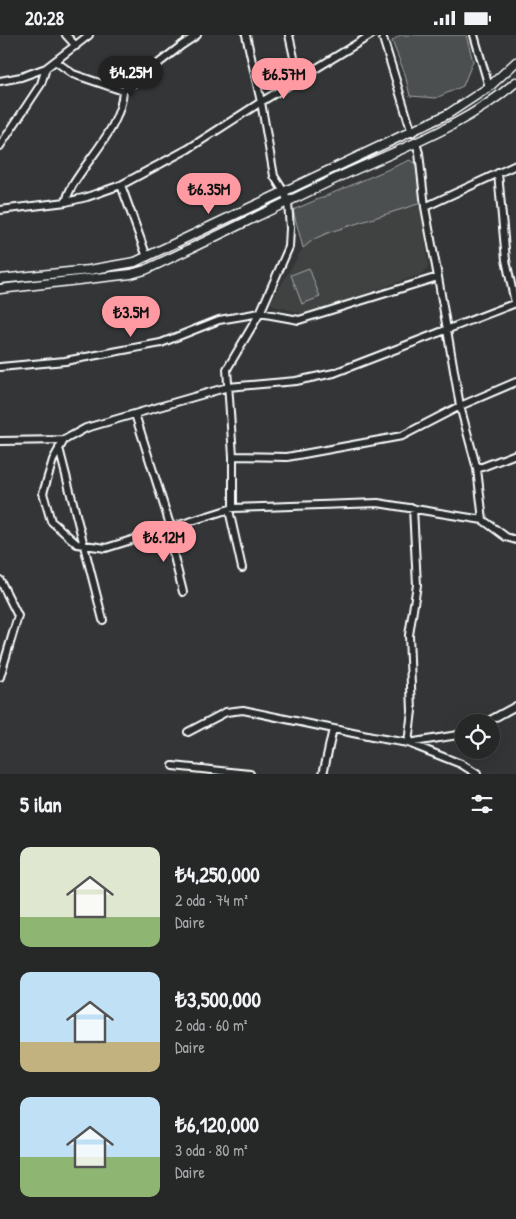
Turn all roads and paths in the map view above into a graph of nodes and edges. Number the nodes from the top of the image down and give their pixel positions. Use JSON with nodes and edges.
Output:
{"nodes":[{"id":1,"x":66,"y":35,"type":"edge"},
{"id":2,"x":89,"y":35,"type":"edge"},
{"id":3,"x":197,"y":35,"type":"edge"},
{"id":4,"x":289,"y":35,"type":"edge"},
{"id":5,"x":371,"y":35,"type":"edge"},
{"id":6,"x":382,"y":35,"type":"edge"},
{"id":7,"x":474,"y":35,"type":"edge"},
{"id":8,"x":247,"y":36,"type":"edge"},
{"id":9,"x":76,"y":46,"type":"junction"},
{"id":10,"x":55,"y":61,"type":"junction"},
{"id":11,"x":516,"y":62,"type":"edge"},
{"id":12,"x":46,"y":67,"type":"junction"},
{"id":13,"x":298,"y":80,"type":"junction"},
{"id":14,"x":0,"y":81,"type":"edge"},
{"id":15,"x":516,"y":82,"type":"edge"},
{"id":16,"x":489,"y":87,"type":"junction"},
{"id":17,"x":122,"y":91,"type":"junction"},
{"id":18,"x":261,"y":102,"type":"junction"},
{"id":19,"x":412,"y":133,"type":"junction"},
{"id":20,"x":1,"y":143,"type":"edge"},
{"id":21,"x":416,"y":143,"type":"junction"},
{"id":22,"x":516,"y":165,"type":"edge"},
{"id":23,"x":498,"y":173,"type":"junction"},
{"id":24,"x":121,"y":185,"type":"junction"},
{"id":25,"x":284,"y":192,"type":"junction"},
{"id":26,"x":66,"y":202,"type":"junction"},
{"id":27,"x":288,"y":203,"type":"junction"},
{"id":28,"x":425,"y":207,"type":"junction"},
{"id":29,"x":0,"y":210,"type":"edge"},
{"id":30,"x":147,"y":257,"type":"junction"},
{"id":31,"x":516,"y":271,"type":"edge"},
{"id":32,"x":509,"y":274,"type":"junction"},
{"id":33,"x":438,"y":277,"type":"junction"},
{"id":34,"x":0,"y":279,"type":"edge"},
{"id":35,"x":0,"y":289,"type":"edge"},
{"id":36,"x":516,"y":303,"type":"edge"},
{"id":37,"x":260,"y":313,"type":"junction"},
{"id":38,"x":447,"y":330,"type":"junction"},
{"id":39,"x":0,"y":367,"type":"edge"},
{"id":40,"x":516,"y":382,"type":"edge"},
{"id":41,"x":228,"y":387,"type":"junction"},
{"id":42,"x":460,"y":405,"type":"junction"},
{"id":43,"x":135,"y":414,"type":"junction"},
{"id":44,"x":0,"y":441,"type":"edge"},
{"id":45,"x":64,"y":441,"type":"junction"},
{"id":46,"x":60,"y":449,"type":"junction"},
{"id":47,"x":516,"y":454,"type":"edge"},
{"id":48,"x":233,"y":456,"type":"junction"},
{"id":49,"x":477,"y":469,"type":"junction"},
{"id":50,"x":413,"y":508,"type":"junction"},
{"id":51,"x":231,"y":509,"type":"junction"},
{"id":52,"x":483,"y":521,"type":"junction"},
{"id":53,"x":169,"y":528,"type":"junction"},
{"id":54,"x":516,"y":540,"type":"edge"},
{"id":55,"x":85,"y":546,"type":"junction"},
{"id":56,"x":242,"y":568,"type":"dead end"},
{"id":57,"x":0,"y":580,"type":"edge"},
{"id":58,"x":183,"y":592,"type":"dead end"},
{"id":59,"x":103,"y":620,"type":"dead end"},
{"id":60,"x":0,"y":677,"type":"edge"},
{"id":61,"x":516,"y":706,"type":"edge"},
{"id":62,"x":500,"y":715,"type":"edge"},
{"id":63,"x":333,"y":729,"type":"junction"},
{"id":64,"x":188,"y":732,"type":"dead end"},
{"id":65,"x":455,"y":735,"type":"edge"},
{"id":66,"x":408,"y":743,"type":"junction"},
{"id":67,"x":173,"y":766,"type":"dead end"},
{"id":68,"x":240,"y":773,"type":"edge"},
{"id":69,"x":250,"y":774,"type":"edge"},
{"id":70,"x":323,"y":774,"type":"edge"},
{"id":71,"x":477,"y":774,"type":"edge"}],
"edges":[{"from":1,"to":9,"type":"street"},
{"from":2,"to":9,"type":"street"},
{"from":3,"to":17,"type":"street"},
{"from":4,"to":13,"type":"street"},
{"from":5,"to":13,"type":"street"},
{"from":6,"to":19,"type":"street"},
{"from":7,"to":16,"type":"street"},
{"from":8,"to":18,"type":"street"},
{"from":9,"to":10,"type":"street"},
{"from":10,"to":12,"type":"street"},
{"from":10,"to":17,"type":"street"},
{"from":11,"to":16,"type":"street"},
{"from":12,"to":14,"type":"street"},
{"from":12,"to":20,"type":"street"},
{"from":13,"to":18,"type":"street"},
{"from":15,"to":21,"type":"street"},
{"from":16,"to":19,"type":"street"},
{"from":17,"to":26,"type":"street"},
{"from":18,"to":24,"type":"street"},
{"from":18,"to":25,"type":"street"},
{"from":19,"to":25,"type":"street"},
{"from":21,"to":27,"type":"street"},
{"from":21,"to":28,"type":"street"},
{"from":22,"to":23,"type":"street"},
{"from":23,"to":28,"type":"street"},
{"from":23,"to":32,"type":"street"},
{"from":24,"to":26,"type":"street"},
{"from":24,"to":30,"type":"street"},
{"from":25,"to":27,"type":"street"},
{"from":25,"to":30,"type":"street"},
{"from":26,"to":29,"type":"street"},
{"from":27,"to":35,"type":"street"},
{"from":27,"to":37,"type":"street"},
{"from":28,"to":33,"type":"street"},
{"from":30,"to":34,"type":"street"},
{"from":31,"to":32,"type":"street"},
{"from":32,"to":36,"type":"street"},
{"from":33,"to":37,"type":"street"},
{"from":33,"to":38,"type":"street"},
{"from":36,"to":38,"type":"street"},
{"from":37,"to":39,"type":"street"},
{"from":37,"to":41,"type":"street"},
{"from":38,"to":41,"type":"street"},
{"from":38,"to":42,"type":"street"},
{"from":40,"to":42,"type":"street"},
{"from":41,"to":43,"type":"street"},
{"from":41,"to":48,"type":"street"},
{"from":42,"to":48,"type":"street"},
{"from":42,"to":49,"type":"street"},
{"from":43,"to":45,"type":"street"},
{"from":43,"to":53,"type":"street"},
{"from":44,"to":45,"type":"street"},
{"from":45,"to":46,"type":"street"},
{"from":46,"to":55,"type":"street"},
{"from":46,"to":55,"type":"street"},
{"from":47,"to":49,"type":"street"},
{"from":48,"to":51,"type":"street"},
{"from":49,"to":52,"type":"street"},
{"from":50,"to":51,"type":"street"},
{"from":50,"to":52,"type":"street"},
{"from":50,"to":66,"type":"street"},
{"from":51,"to":53,"type":"street"},
{"from":51,"to":56,"type":"street"},
{"from":52,"to":54,"type":"street"},
{"from":53,"to":55,"type":"street"},
{"from":53,"to":58,"type":"street"},
{"from":55,"to":59,"type":"street"},
{"from":57,"to":60,"type":"street"},
{"from":61,"to":62,"type":"street"},
{"from":63,"to":64,"type":"street"},
{"from":63,"to":66,"type":"street"},
{"from":63,"to":70,"type":"street"},
{"from":65,"to":66,"type":"street"},
{"from":66,"to":71,"type":"street"},
{"from":67,"to":68,"type":"street"},
{"from":68,"to":69,"type":"street"}]}
